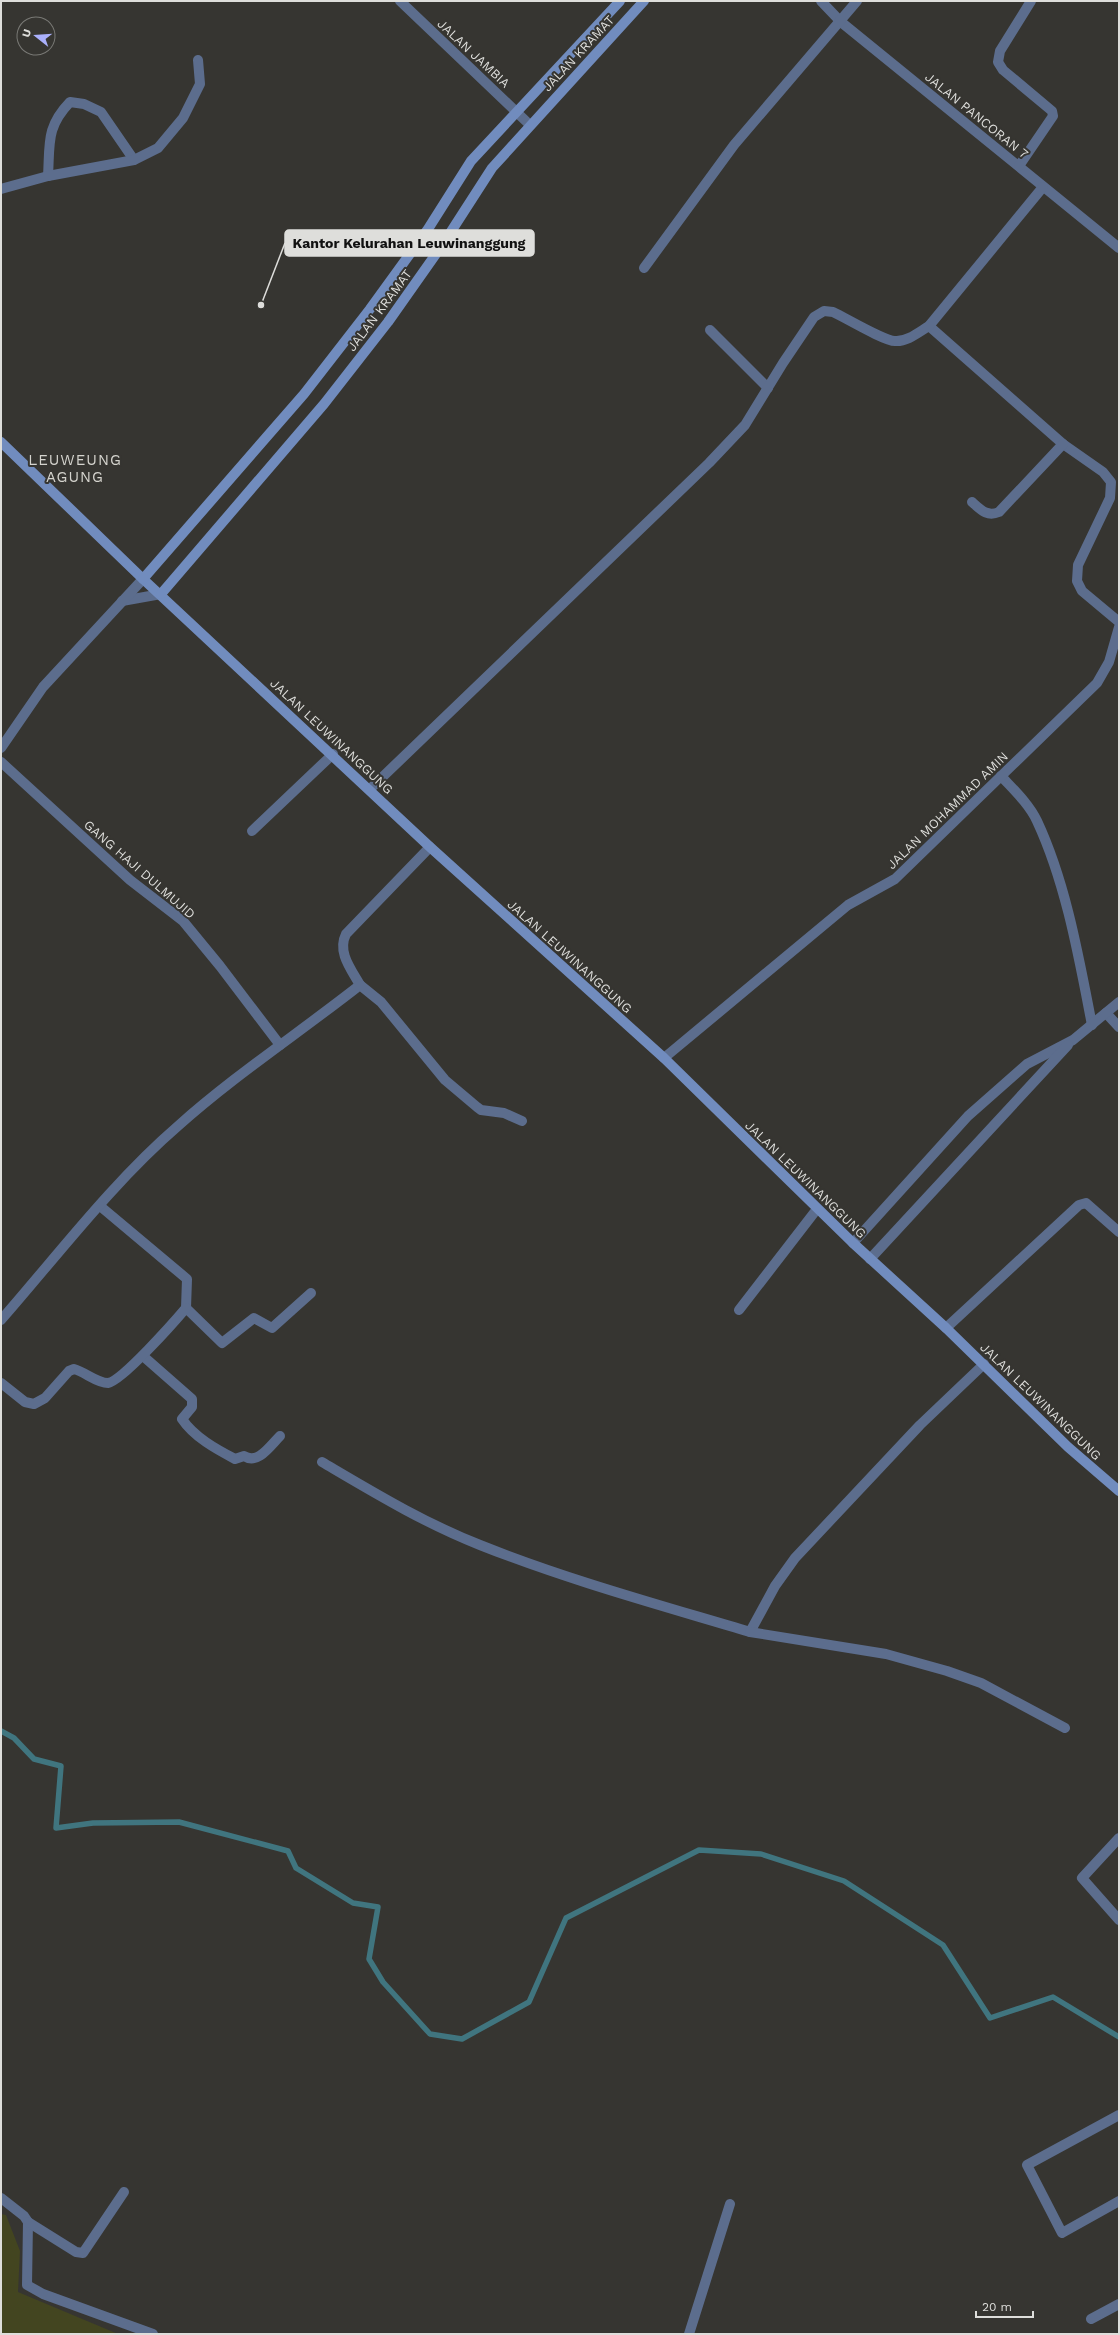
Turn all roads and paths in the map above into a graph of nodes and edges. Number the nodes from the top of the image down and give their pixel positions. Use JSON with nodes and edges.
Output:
{"nodes":[{"id":1,"x":400,"y":1,"type":"edge"},
{"id":2,"x":620,"y":1,"type":"edge"},
{"id":3,"x":644,"y":1,"type":"edge"},
{"id":4,"x":821,"y":1,"type":"edge"},
{"id":5,"x":857,"y":1,"type":"edge"},
{"id":6,"x":1031,"y":1,"type":"edge"},
{"id":7,"x":841,"y":22,"type":"junction"},
{"id":8,"x":198,"y":60,"type":"dead end"},
{"id":9,"x":517,"y":112,"type":"junction"},
{"id":10,"x":530,"y":125,"type":"junction"},
{"id":11,"x":134,"y":160,"type":"junction"},
{"id":12,"x":1019,"y":166,"type":"junction"},
{"id":13,"x":48,"y":176,"type":"junction"},
{"id":14,"x":1043,"y":187,"type":"junction"},
{"id":15,"x":1,"y":189,"type":"edge"},
{"id":16,"x":1119,"y":248,"type":"edge"},
{"id":17,"x":644,"y":268,"type":"dead end"},
{"id":18,"x":928,"y":326,"type":"junction"},
{"id":19,"x":710,"y":330,"type":"dead end"},
{"id":20,"x":768,"y":388,"type":"junction"},
{"id":21,"x":1,"y":442,"type":"edge"},
{"id":22,"x":1063,"y":444,"type":"junction"},
{"id":23,"x":972,"y":502,"type":"dead end"},
{"id":24,"x":143,"y":578,"type":"junction"},
{"id":25,"x":161,"y":594,"type":"junction"},
{"id":26,"x":122,"y":601,"type":"junction"},
{"id":27,"x":1119,"y":622,"type":"edge"},
{"id":28,"x":1119,"y":627,"type":"edge"},
{"id":29,"x":1,"y":748,"type":"edge"},
{"id":30,"x":333,"y":754,"type":"junction"},
{"id":31,"x":1,"y":762,"type":"edge"},
{"id":32,"x":1001,"y":776,"type":"junction"},
{"id":33,"x":370,"y":789,"type":"junction"},
{"id":34,"x":252,"y":831,"type":"dead end"},
{"id":35,"x":430,"y":847,"type":"junction"},
{"id":36,"x":360,"y":985,"type":"junction"},
{"id":37,"x":1119,"y":1002,"type":"edge"},
{"id":38,"x":1106,"y":1013,"type":"junction"},
{"id":39,"x":1092,"y":1025,"type":"junction"},
{"id":40,"x":1119,"y":1028,"type":"edge"},
{"id":41,"x":1073,"y":1040,"type":"junction"},
{"id":42,"x":280,"y":1045,"type":"junction"},
{"id":43,"x":664,"y":1058,"type":"junction"},
{"id":44,"x":522,"y":1121,"type":"dead end"},
{"id":45,"x":100,"y":1206,"type":"junction"},
{"id":46,"x":817,"y":1209,"type":"junction"},
{"id":47,"x":1119,"y":1232,"type":"edge"},
{"id":48,"x":853,"y":1243,"type":"junction"},
{"id":49,"x":870,"y":1259,"type":"junction"},
{"id":50,"x":311,"y":1293,"type":"dead end"},
{"id":51,"x":186,"y":1308,"type":"junction"},
{"id":52,"x":740,"y":1310,"type":"dead end"},
{"id":53,"x":1,"y":1320,"type":"edge"},
{"id":54,"x":946,"y":1328,"type":"junction"},
{"id":55,"x":143,"y":1356,"type":"junction"},
{"id":56,"x":984,"y":1364,"type":"junction"},
{"id":57,"x":1,"y":1383,"type":"edge"},
{"id":58,"x":280,"y":1436,"type":"dead end"},
{"id":59,"x":322,"y":1462,"type":"dead end"},
{"id":60,"x":1119,"y":1491,"type":"edge"},
{"id":61,"x":750,"y":1632,"type":"junction"},
{"id":62,"x":1066,"y":1728,"type":"dead end"},
{"id":63,"x":1119,"y":1838,"type":"edge"},
{"id":64,"x":1119,"y":1920,"type":"edge"},
{"id":65,"x":1119,"y":2115,"type":"edge"},
{"id":66,"x":124,"y":2192,"type":"dead end"},
{"id":67,"x":1,"y":2198,"type":"edge"},
{"id":68,"x":1119,"y":2201,"type":"edge"},
{"id":69,"x":730,"y":2204,"type":"dead end"},
{"id":70,"x":28,"y":2222,"type":"junction"},
{"id":71,"x":1119,"y":2304,"type":"edge"},
{"id":72,"x":1091,"y":2319,"type":"dead end"},
{"id":73,"x":153,"y":2334,"type":"edge"},
{"id":74,"x":690,"y":2334,"type":"edge"}],
"edges":[{"from":1,"to":9,"type":"street","name":"JALAN JAMBIA"},
{"from":2,"to":9,"type":"main road","name":"JALAN KRAMAT"},
{"from":3,"to":10,"type":"main road","name":"JALAN KRAMAT"},
{"from":4,"to":7,"type":"street","name":"JALAN PANCORAN 7"},
{"from":5,"to":7,"type":"street"},
{"from":6,"to":12,"type":"street"},
{"from":7,"to":12,"type":"street","name":"JALAN PANCORAN 7"},
{"from":7,"to":17,"type":"street"},
{"from":8,"to":11,"type":"street"},
{"from":9,"to":10,"type":"street","name":"JALAN JAMBIA"},
{"from":9,"to":24,"type":"main road","name":"JALAN KRAMAT"},
{"from":10,"to":25,"type":"main road","name":"JALAN KRAMAT"},
{"from":11,"to":13,"type":"street"},
{"from":11,"to":13,"type":"street"},
{"from":12,"to":14,"type":"street","name":"JALAN PANCORAN 7"},
{"from":13,"to":15,"type":"street"},
{"from":14,"to":16,"type":"street","name":"JALAN PANCORAN 7"},
{"from":14,"to":18,"type":"street"},
{"from":18,"to":20,"type":"street"},
{"from":18,"to":22,"type":"street"},
{"from":19,"to":20,"type":"street"},
{"from":20,"to":33,"type":"street"},
{"from":21,"to":24,"type":"main road","name":"JALAN LEUWINANGGUNG"},
{"from":22,"to":23,"type":"street"},
{"from":22,"to":27,"type":"street"},
{"from":24,"to":25,"type":"main road","name":"JALAN LEUWINANGGUNG"},
{"from":24,"to":26,"type":"street"},
{"from":25,"to":26,"type":"street"},
{"from":25,"to":30,"type":"main road","name":"JALAN LEUWINANGGUNG"},
{"from":26,"to":29,"type":"street"},
{"from":28,"to":32,"type":"street","name":"JALAN MOHAMMAD AMIN"},
{"from":30,"to":33,"type":"main road","name":"JALAN LEUWINANGGUNG"},
{"from":30,"to":34,"type":"street"},
{"from":31,"to":42,"type":"street","name":"GANG HAJI DULMUJID"},
{"from":32,"to":39,"type":"street"},
{"from":32,"to":43,"type":"street","name":"JALAN MOHAMMAD AMIN"},
{"from":33,"to":35,"type":"main road","name":"JALAN LEUWINANGGUNG"},
{"from":35,"to":36,"type":"street"},
{"from":35,"to":43,"type":"main road","name":"JALAN LEUWINANGGUNG"},
{"from":36,"to":42,"type":"street"},
{"from":36,"to":44,"type":"street"},
{"from":37,"to":38,"type":"street"},
{"from":38,"to":39,"type":"street"},
{"from":38,"to":40,"type":"street"},
{"from":39,"to":41,"type":"street"},
{"from":41,"to":48,"type":"street"},
{"from":41,"to":49,"type":"street"},
{"from":42,"to":45,"type":"street"},
{"from":43,"to":46,"type":"main road","name":"JALAN LEUWINANGGUNG"},
{"from":45,"to":51,"type":"street"},
{"from":45,"to":53,"type":"street"},
{"from":46,"to":48,"type":"main road","name":"JALAN LEUWINANGGUNG"},
{"from":46,"to":52,"type":"street"},
{"from":47,"to":54,"type":"street"},
{"from":48,"to":49,"type":"main road","name":"JALAN LEUWINANGGUNG"},
{"from":49,"to":54,"type":"main road","name":"JALAN LEUWINANGGUNG"},
{"from":50,"to":51,"type":"street"},
{"from":51,"to":55,"type":"street"},
{"from":54,"to":56,"type":"main road","name":"JALAN LEUWINANGGUNG"},
{"from":55,"to":57,"type":"street"},
{"from":55,"to":58,"type":"street"},
{"from":56,"to":60,"type":"main road","name":"JALAN LEUWINANGGUNG"},
{"from":56,"to":61,"type":"street"},
{"from":59,"to":61,"type":"street"},
{"from":61,"to":62,"type":"street"},
{"from":63,"to":64,"type":"street"},
{"from":65,"to":68,"type":"street"},
{"from":66,"to":70,"type":"street"},
{"from":67,"to":70,"type":"street"},
{"from":69,"to":74,"type":"street"},
{"from":70,"to":73,"type":"street"},
{"from":71,"to":72,"type":"street"}]}
